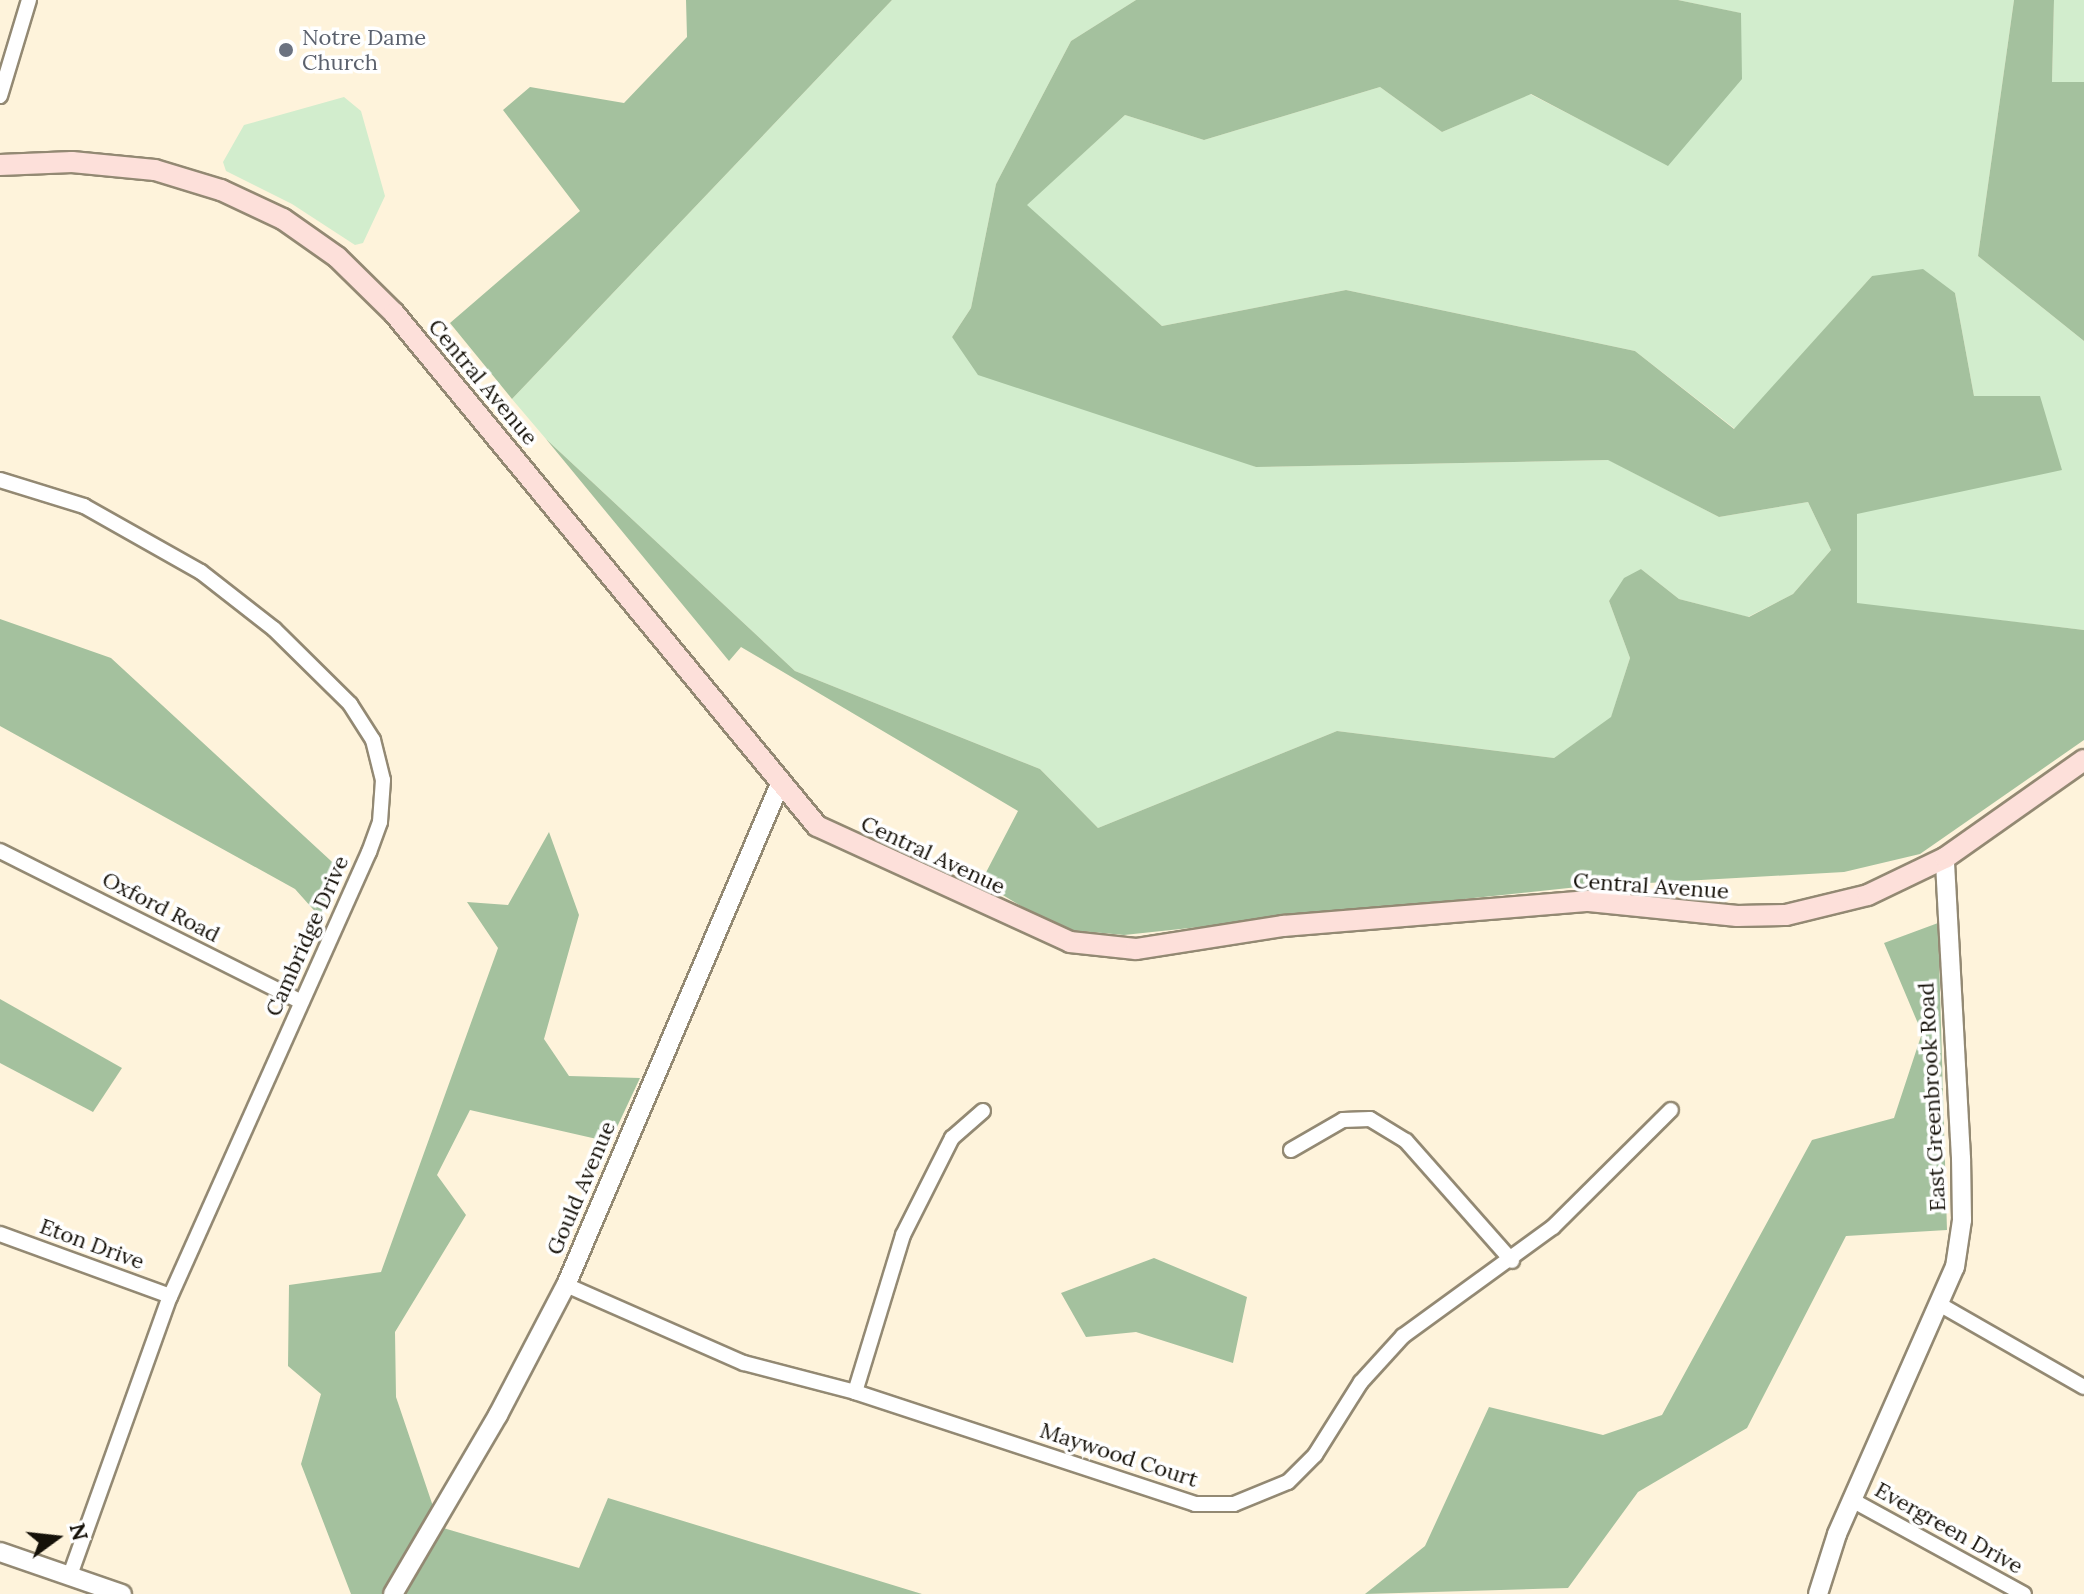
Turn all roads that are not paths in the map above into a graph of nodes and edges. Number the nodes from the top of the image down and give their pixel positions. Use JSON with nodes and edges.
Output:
{"nodes":[{"id":1,"x":29,"y":0,"type":"edge"},
{"id":2,"x":0,"y":96,"type":"edge"},
{"id":3,"x":0,"y":165,"type":"edge"},
{"id":4,"x":0,"y":480,"type":"edge"},
{"id":5,"x":2084,"y":760,"type":"edge"},
{"id":6,"x":780,"y":784,"type":"junction"},
{"id":7,"x":0,"y":851,"type":"edge"},
{"id":8,"x":1945,"y":858,"type":"junction"},
{"id":9,"x":301,"y":1002,"type":"junction"},
{"id":10,"x":1671,"y":1110,"type":"dead end"},
{"id":11,"x":983,"y":1111,"type":"dead end"},
{"id":12,"x":1291,"y":1150,"type":"dead end"},
{"id":13,"x":0,"y":1234,"type":"edge"},
{"id":14,"x":1512,"y":1261,"type":"junction"},
{"id":15,"x":566,"y":1285,"type":"junction"},
{"id":16,"x":170,"y":1296,"type":"junction"},
{"id":17,"x":1939,"y":1304,"type":"junction"},
{"id":18,"x":2084,"y":1387,"type":"edge"},
{"id":19,"x":855,"y":1392,"type":"junction"},
{"id":20,"x":1852,"y":1500,"type":"junction"},
{"id":21,"x":0,"y":1552,"type":"edge"},
{"id":22,"x":70,"y":1576,"type":"junction"},
{"id":23,"x":122,"y":1594,"type":"edge"},
{"id":24,"x":393,"y":1594,"type":"edge"},
{"id":25,"x":1818,"y":1594,"type":"edge"},
{"id":26,"x":2024,"y":1594,"type":"edge"}],
"edges":[{"from":1,"to":2,"type":"street"},
{"from":3,"to":6,"type":"main road","name":"Central Avenue"},
{"from":4,"to":9,"type":"street","name":"Cambridge Drive"},
{"from":5,"to":8,"type":"main road","name":"Central Avenue"},
{"from":6,"to":8,"type":"main road","name":"Central Avenue"},
{"from":6,"to":15,"type":"street","name":"Gould Avenue"},
{"from":7,"to":9,"type":"street","name":"Oxford Road"},
{"from":8,"to":17,"type":"street","name":"East Greenbrook Road"},
{"from":9,"to":16,"type":"street","name":"Cambridge Drive"},
{"from":10,"to":14,"type":"street","name":"Maywood Court"},
{"from":11,"to":19,"type":"street"},
{"from":12,"to":14,"type":"street"},
{"from":13,"to":16,"type":"street","name":"Eton Drive"},
{"from":14,"to":19,"type":"street","name":"Maywood Court"},
{"from":15,"to":19,"type":"street","name":"Maywood Court"},
{"from":15,"to":24,"type":"street","name":"Gould Avenue"},
{"from":16,"to":22,"type":"street","name":"Cambridge Drive"},
{"from":17,"to":18,"type":"street"},
{"from":17,"to":20,"type":"street","name":"East Greenbrook Road"},
{"from":20,"to":25,"type":"street","name":"East Greenbrook Road"},
{"from":20,"to":26,"type":"street","name":"Evergreen Drive"},
{"from":21,"to":22,"type":"street"},
{"from":22,"to":23,"type":"street"}]}
